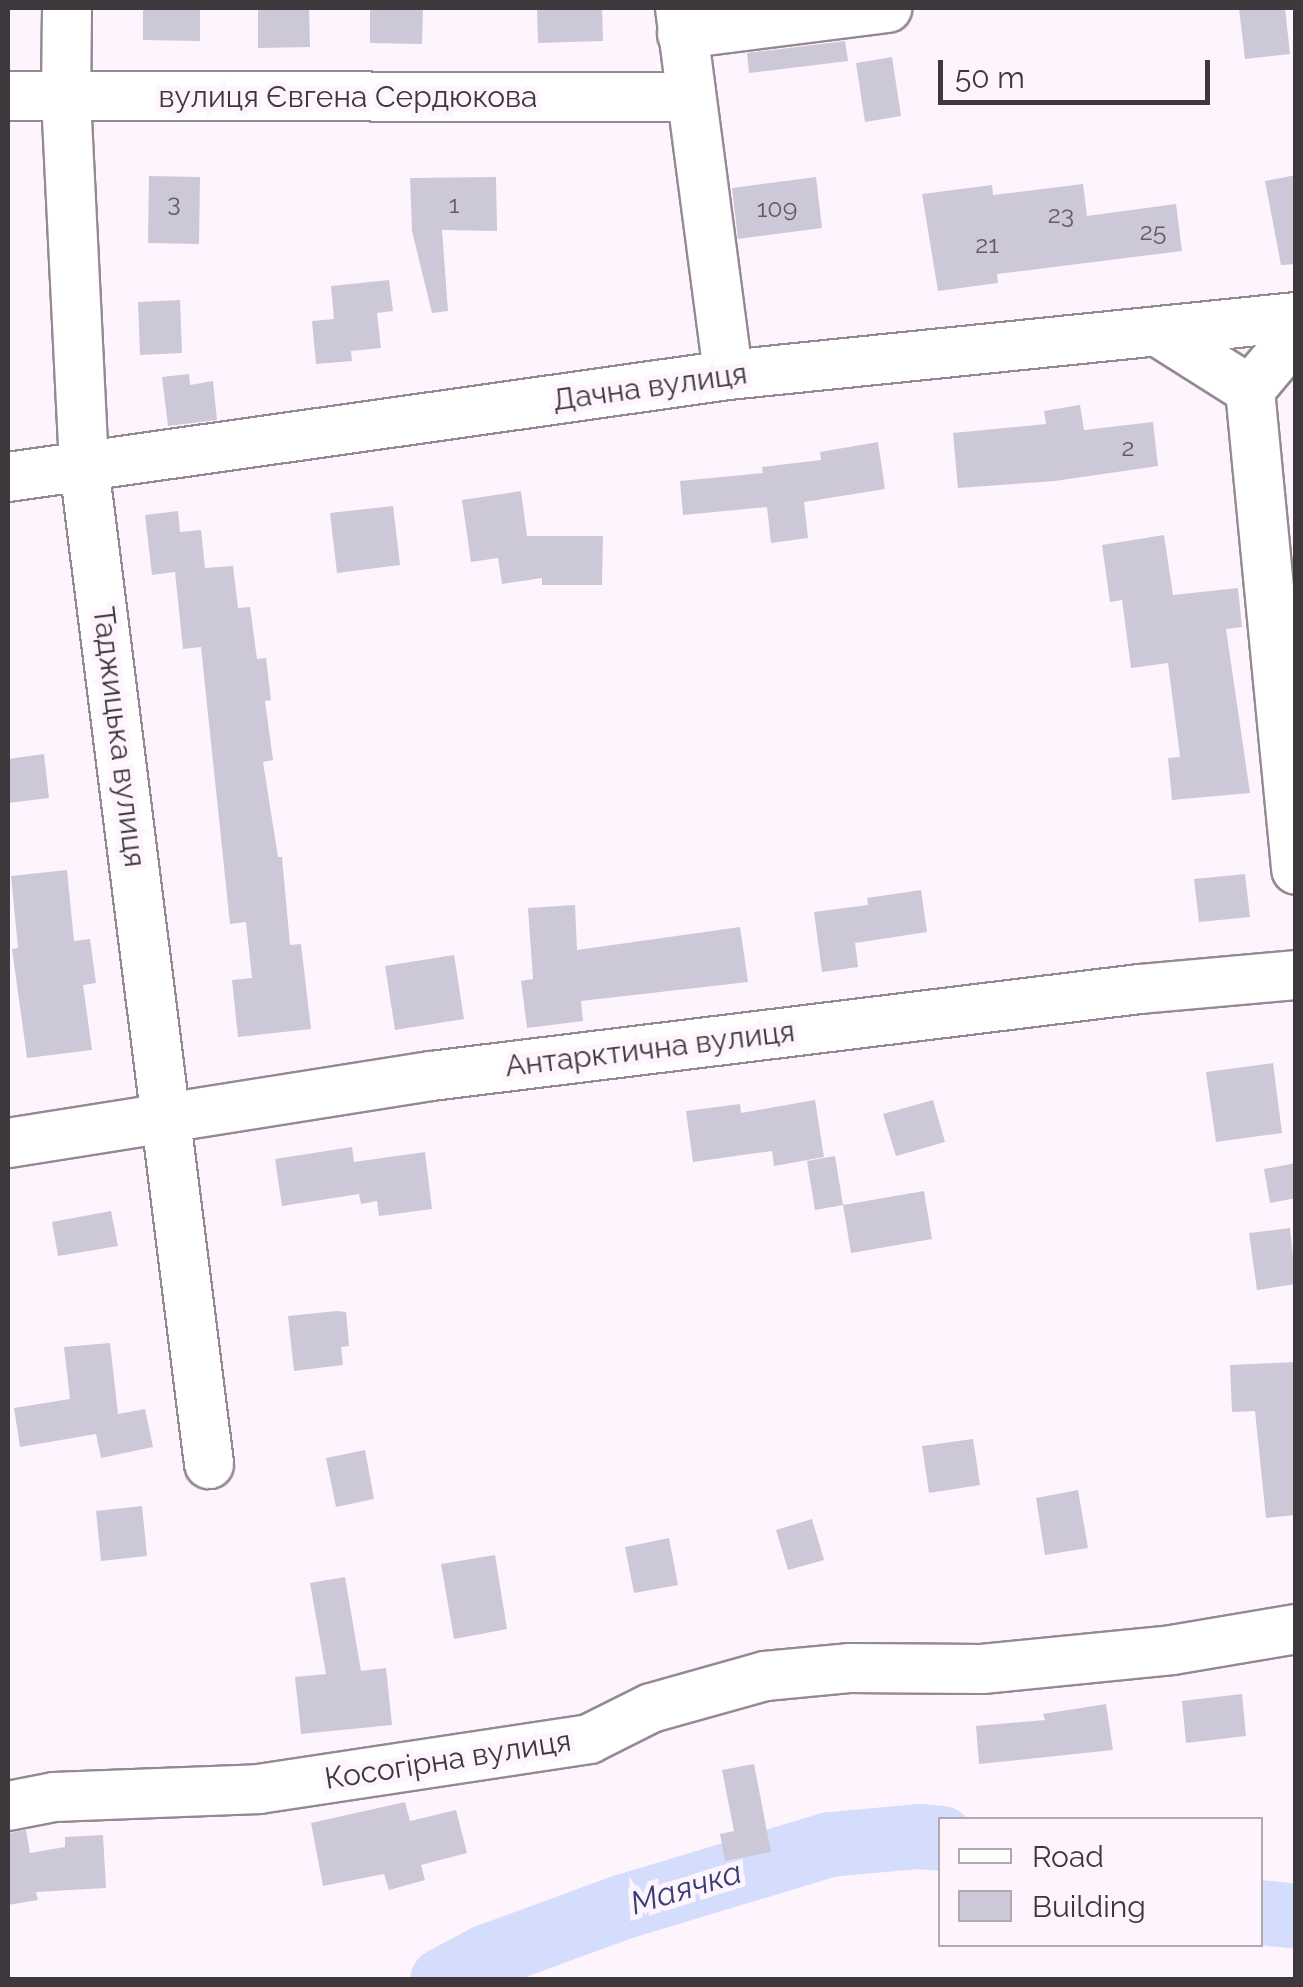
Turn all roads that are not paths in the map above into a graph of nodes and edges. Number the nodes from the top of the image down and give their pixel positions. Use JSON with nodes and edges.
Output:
{"nodes":[{"id":1,"x":67,"y":8,"type":"edge"},
{"id":2,"x":887,"y":8,"type":"edge"},
{"id":3,"x":681,"y":21,"type":"edge"},
{"id":4,"x":8,"y":96,"type":"edge"},
{"id":5,"x":689,"y":97,"type":"junction"},
{"id":6,"x":66,"y":98,"type":"junction"},
{"id":7,"x":1296,"y":317,"type":"edge"},
{"id":8,"x":1160,"y":332,"type":"junction"},
{"id":9,"x":1296,"y":335,"type":"edge"},
{"id":10,"x":728,"y":375,"type":"junction"},
{"id":11,"x":1250,"y":390,"type":"junction"},
{"id":12,"x":84,"y":466,"type":"junction"},
{"id":13,"x":8,"y":476,"type":"edge"},
{"id":14,"x":1296,"y":870,"type":"edge"},
{"id":15,"x":1296,"y":974,"type":"edge"},
{"id":16,"x":168,"y":1117,"type":"junction"},
{"id":17,"x":8,"y":1143,"type":"edge"},
{"id":18,"x":208,"y":1464,"type":"dead end"},
{"id":19,"x":1296,"y":1629,"type":"edge"},
{"id":20,"x":8,"y":1806,"type":"edge"}],
"edges":[{"from":1,"to":6,"type":"street","name":"Таджицька вулиця"},
{"from":2,"to":3,"type":"street"},
{"from":3,"to":5,"type":"street"},
{"from":4,"to":6,"type":"street","name":"вулиця Євгена Сердюкова"},
{"from":5,"to":6,"type":"street","name":"вулиця Євгена Сердюкова"},
{"from":5,"to":10,"type":"street"},
{"from":6,"to":12,"type":"street","name":"Таджицька вулиця"},
{"from":7,"to":8,"type":"street","name":"Дачна вулиця"},
{"from":8,"to":10,"type":"street","name":"Дачна вулиця"},
{"from":8,"to":11,"type":"street"},
{"from":9,"to":11,"type":"street"},
{"from":10,"to":12,"type":"street","name":"Дачна вулиця"},
{"from":11,"to":14,"type":"street"},
{"from":12,"to":13,"type":"street","name":"Дачна вулиця"},
{"from":12,"to":16,"type":"street","name":"Таджицька вулиця"},
{"from":15,"to":16,"type":"street","name":"Антарктична вулиця"},
{"from":16,"to":17,"type":"street","name":"Антарктична вулиця"},
{"from":16,"to":18,"type":"street","name":"Таджицька вулиця"},
{"from":19,"to":20,"type":"street","name":"Косогірна вулиця"}]}
